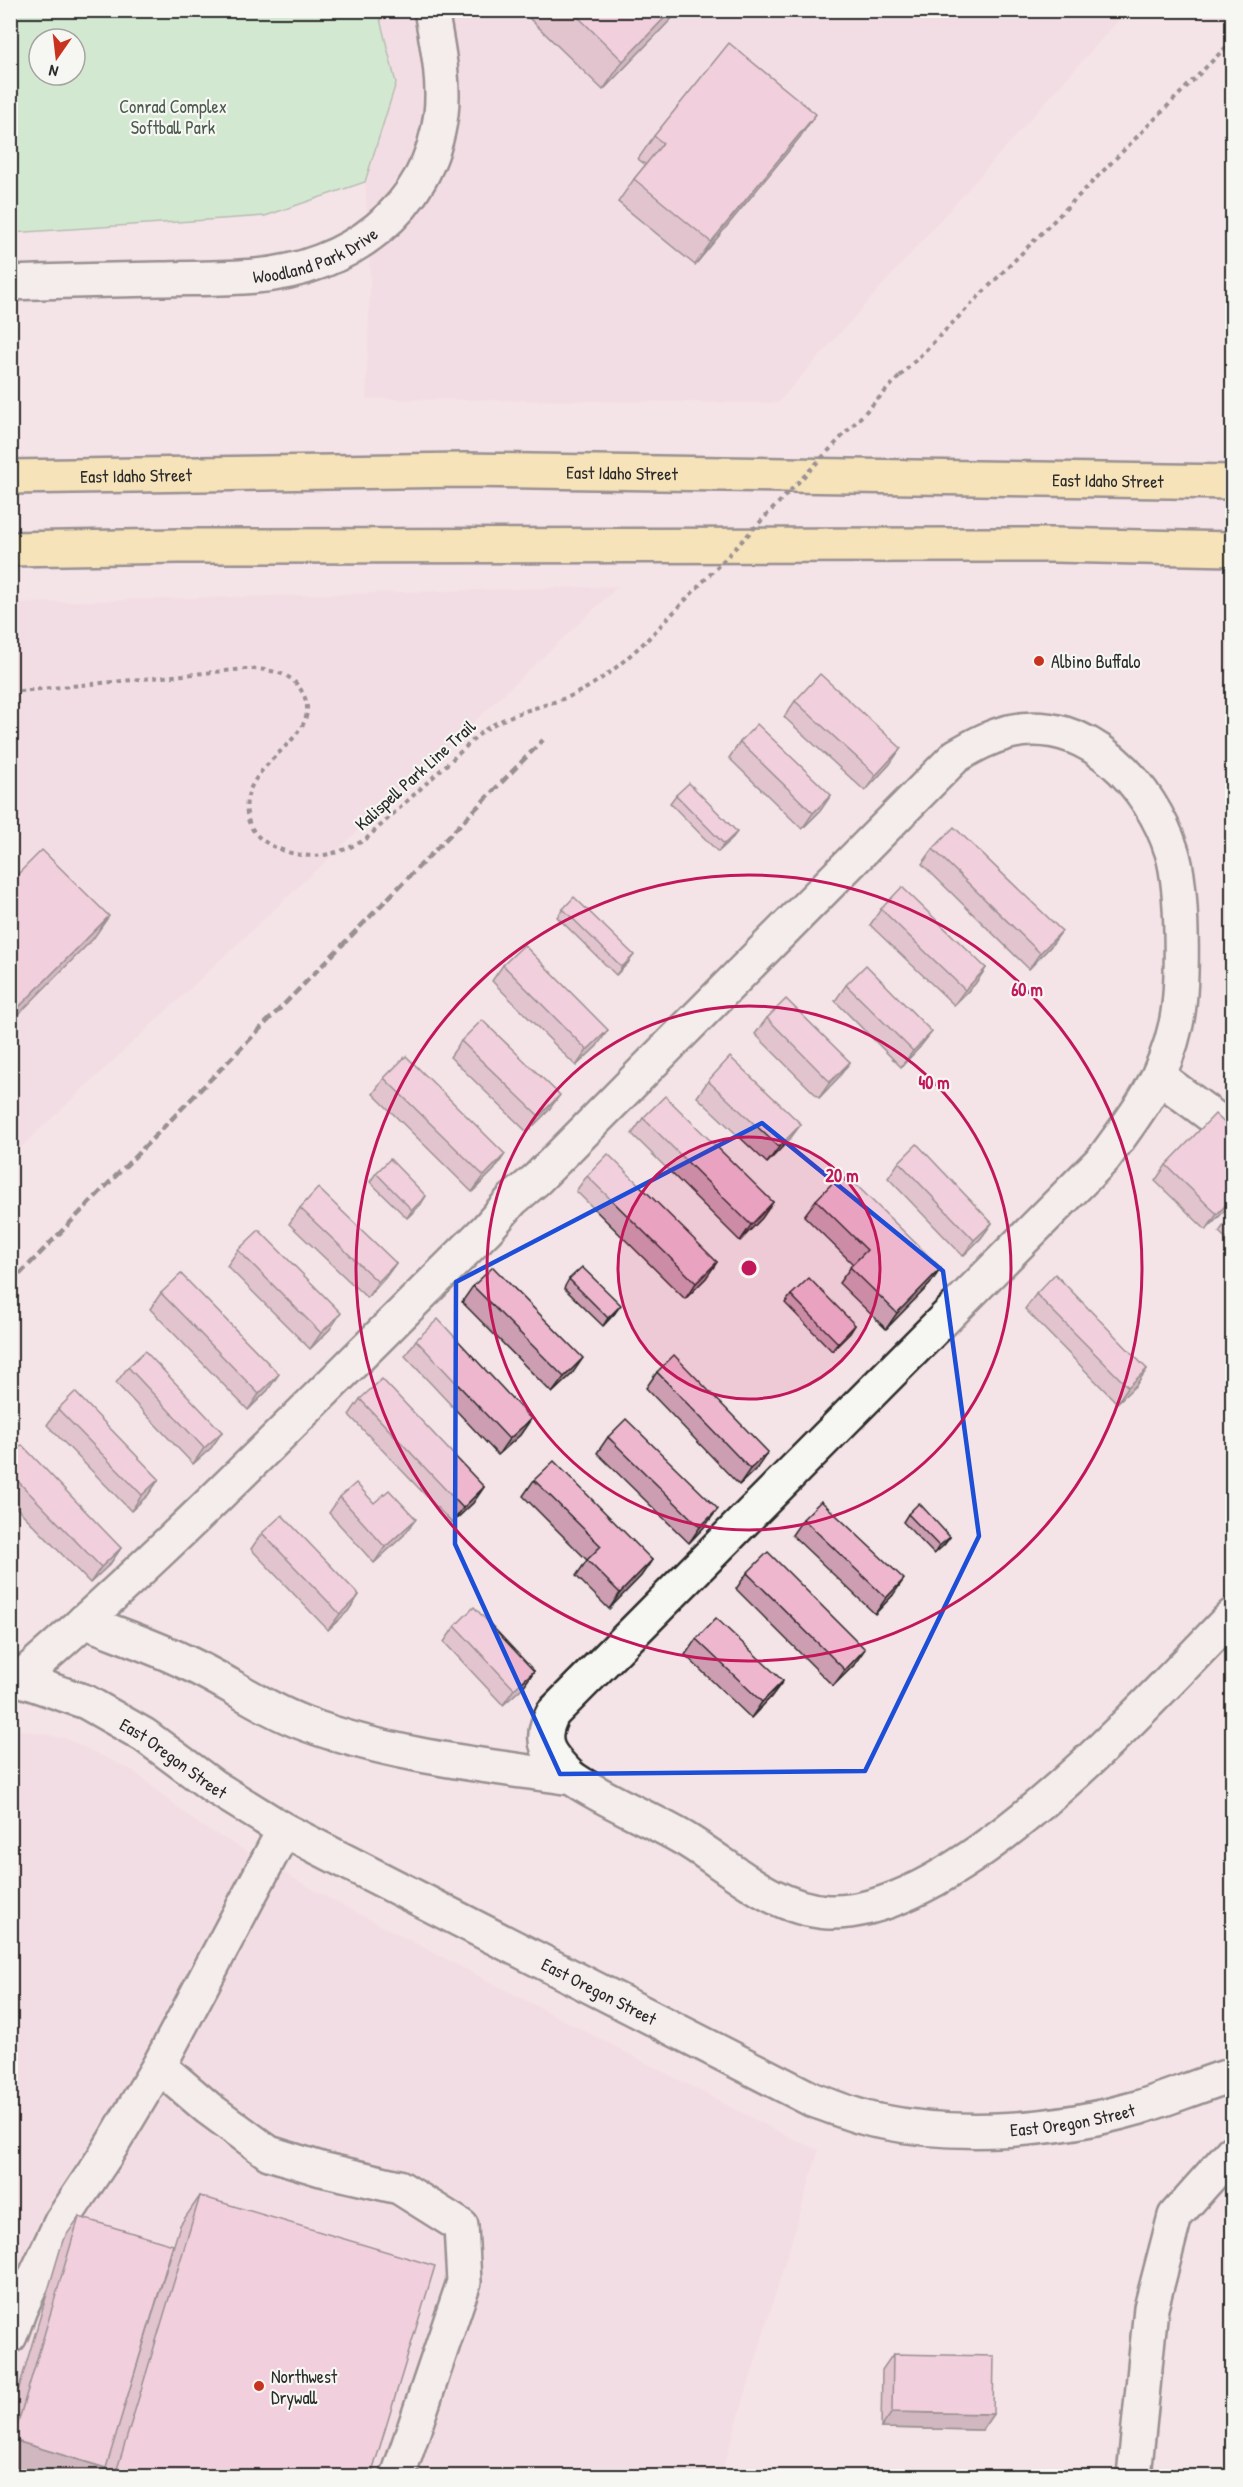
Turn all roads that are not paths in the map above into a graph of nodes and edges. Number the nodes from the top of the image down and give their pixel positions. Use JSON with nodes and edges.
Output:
{"nodes":[{"id":1,"x":431,"y":10,"type":"edge"},
{"id":2,"x":10,"y":283,"type":"edge"},
{"id":3,"x":10,"y":477,"type":"edge"},
{"id":4,"x":1233,"y":482,"type":"edge"},
{"id":5,"x":10,"y":549,"type":"edge"},
{"id":6,"x":1233,"y":549,"type":"edge"},
{"id":7,"x":1159,"y":1077,"type":"junction"},
{"id":8,"x":1233,"y":1131,"type":"edge"},
{"id":9,"x":1233,"y":1616,"type":"edge"},
{"id":10,"x":84,"y":1621,"type":"junction"},
{"id":11,"x":15,"y":1678,"type":"edge"},
{"id":12,"x":572,"y":1778,"type":"junction"},
{"id":13,"x":284,"y":1830,"type":"junction"},
{"id":14,"x":159,"y":2066,"type":"junction"},
{"id":15,"x":1233,"y":2075,"type":"edge"},
{"id":16,"x":1233,"y":2152,"type":"edge"},
{"id":17,"x":10,"y":2336,"type":"edge"},
{"id":18,"x":398,"y":2476,"type":"edge"},
{"id":19,"x":1134,"y":2476,"type":"edge"}],
"edges":[{"from":1,"to":2,"type":"street","name":"Woodland Park Drive"},
{"from":3,"to":4,"type":"highway","name":"East Idaho Street"},
{"from":5,"to":6,"type":"highway"},
{"from":7,"to":8,"type":"street"},
{"from":7,"to":10,"type":"street"},
{"from":7,"to":12,"type":"street"},
{"from":9,"to":12,"type":"street"},
{"from":10,"to":11,"type":"street"},
{"from":10,"to":12,"type":"street"},
{"from":11,"to":13,"type":"street","name":"East Oregon Street"},
{"from":13,"to":14,"type":"street"},
{"from":13,"to":15,"type":"street","name":"East Oregon Street"},
{"from":14,"to":17,"type":"street"},
{"from":14,"to":18,"type":"street"},
{"from":16,"to":19,"type":"street"}]}
